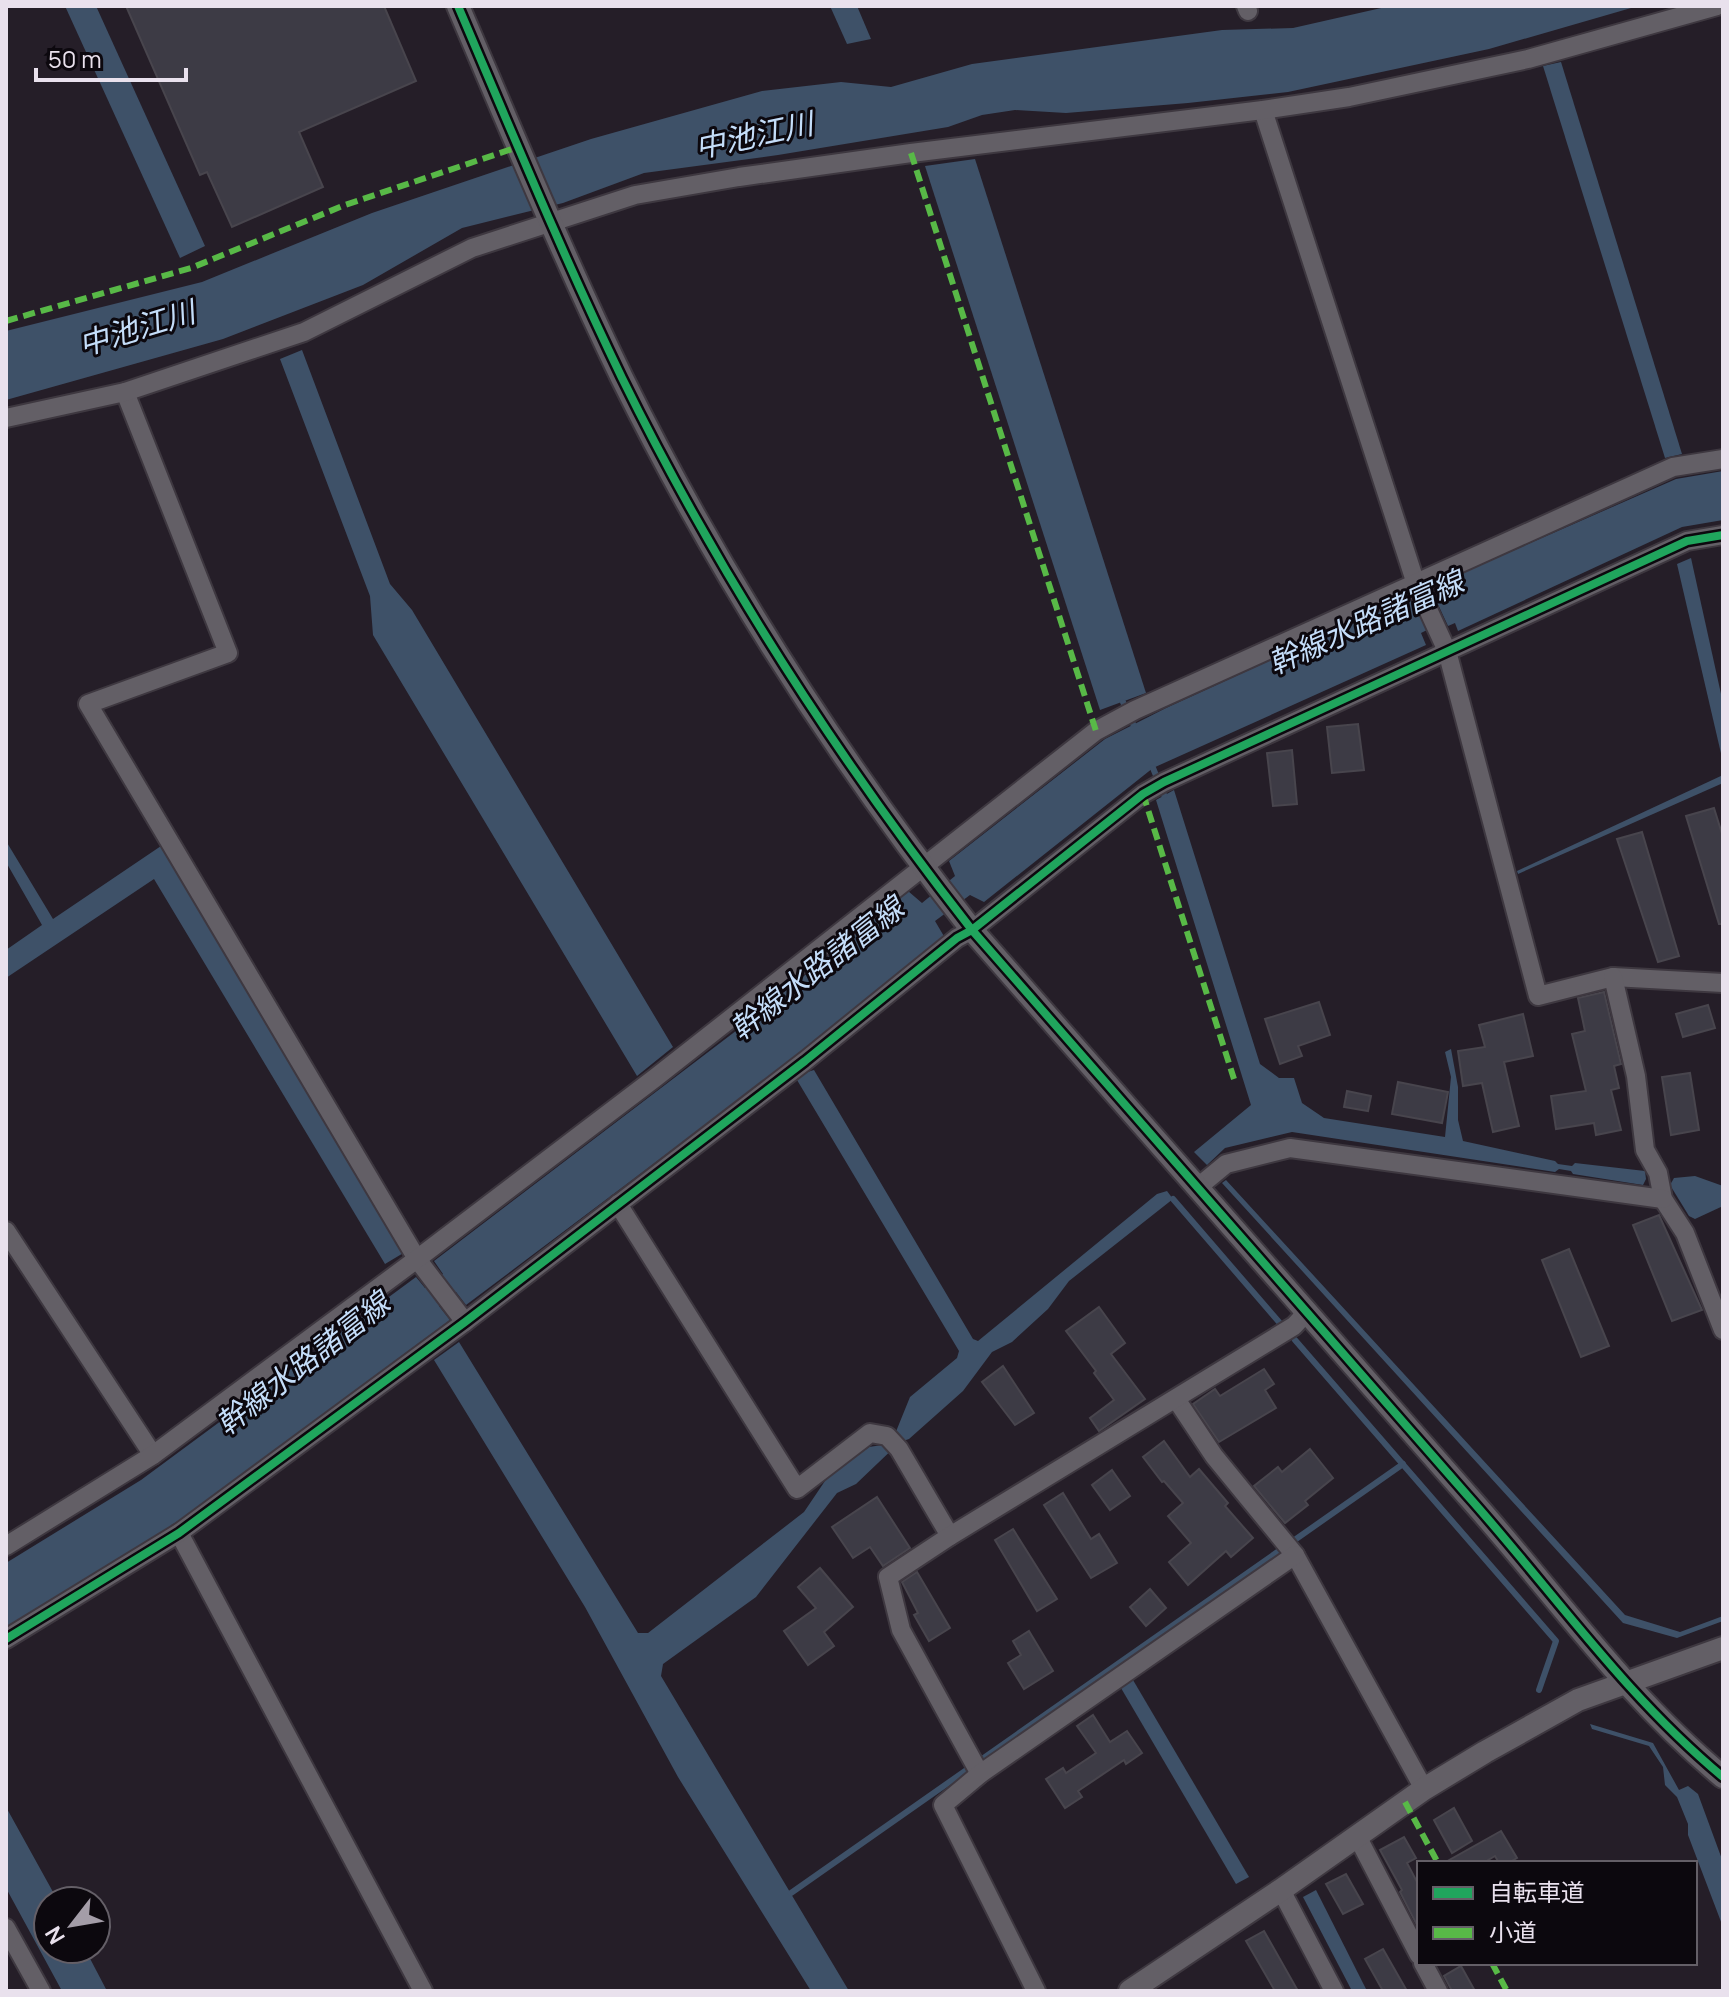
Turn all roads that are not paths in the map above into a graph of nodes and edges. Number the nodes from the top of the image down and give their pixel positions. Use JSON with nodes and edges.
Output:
{"nodes":[{"id":1,"x":458,"y":6,"type":"edge"},
{"id":2,"x":1717,"y":6,"type":"edge"},
{"id":3,"x":1263,"y":110,"type":"junction"},
{"id":4,"x":551,"y":222,"type":"junction"},
{"id":5,"x":125,"y":392,"type":"junction"},
{"id":6,"x":6,"y":418,"type":"edge"},
{"id":7,"x":1723,"y":459,"type":"edge"},
{"id":8,"x":1723,"y":535,"type":"edge"},
{"id":9,"x":1419,"y":589,"type":"junction"},
{"id":10,"x":1444,"y":644,"type":"junction"},
{"id":11,"x":924,"y":867,"type":"junction"},
{"id":12,"x":972,"y":930,"type":"junction"},
{"id":13,"x":1613,"y":977,"type":"junction"},
{"id":14,"x":1723,"y":983,"type":"edge"},
{"id":15,"x":1197,"y":1188,"type":"junction"},
{"id":16,"x":1663,"y":1199,"type":"junction"},
{"id":17,"x":618,"y":1204,"type":"junction"},
{"id":18,"x":6,"y":1231,"type":"edge"},
{"id":19,"x":417,"y":1259,"type":"junction"},
{"id":20,"x":1307,"y":1312,"type":"junction"},
{"id":21,"x":465,"y":1322,"type":"junction"},
{"id":22,"x":1723,"y":1330,"type":"edge"},
{"id":23,"x":1176,"y":1399,"type":"junction"},
{"id":24,"x":153,"y":1455,"type":"junction"},
{"id":25,"x":179,"y":1533,"type":"junction"},
{"id":26,"x":950,"y":1536,"type":"junction"},
{"id":27,"x":6,"y":1546,"type":"edge"},
{"id":28,"x":1289,"y":1547,"type":"junction"},
{"id":29,"x":6,"y":1639,"type":"edge"},
{"id":30,"x":1723,"y":1648,"type":"edge"},
{"id":31,"x":1624,"y":1683,"type":"junction"},
{"id":32,"x":980,"y":1774,"type":"junction"},
{"id":33,"x":1723,"y":1777,"type":"edge"},
{"id":34,"x":1424,"y":1789,"type":"junction"},
{"id":35,"x":1357,"y":1836,"type":"junction"},
{"id":36,"x":1281,"y":1890,"type":"junction"},
{"id":37,"x":6,"y":1928,"type":"edge"},
{"id":38,"x":1417,"y":1951,"type":"edge"},
{"id":39,"x":1424,"y":1965,"type":"edge"},
{"id":40,"x":41,"y":1991,"type":"edge"},
{"id":41,"x":423,"y":1991,"type":"edge"},
{"id":42,"x":1036,"y":1991,"type":"edge"},
{"id":43,"x":1130,"y":1991,"type":"edge"},
{"id":44,"x":1334,"y":1991,"type":"edge"},
{"id":45,"x":1438,"y":1991,"type":"edge"}],
"edges":[{"from":1,"to":4,"type":"street"},
{"from":2,"to":3,"type":"street"},
{"from":3,"to":4,"type":"street"},
{"from":3,"to":9,"type":"street"},
{"from":4,"to":5,"type":"street"},
{"from":4,"to":11,"type":"street"},
{"from":5,"to":6,"type":"street"},
{"from":5,"to":19,"type":"street"},
{"from":7,"to":9,"type":"street"},
{"from":8,"to":10,"type":"street"},
{"from":9,"to":10,"type":"street"},
{"from":9,"to":11,"type":"street"},
{"from":10,"to":12,"type":"street"},
{"from":10,"to":13,"type":"street"},
{"from":11,"to":12,"type":"street"},
{"from":11,"to":19,"type":"street"},
{"from":12,"to":15,"type":"street"},
{"from":12,"to":17,"type":"street"},
{"from":13,"to":14,"type":"street"},
{"from":13,"to":16,"type":"street"},
{"from":15,"to":16,"type":"street"},
{"from":15,"to":20,"type":"street"},
{"from":16,"to":22,"type":"street"},
{"from":17,"to":21,"type":"street"},
{"from":17,"to":26,"type":"street"},
{"from":18,"to":24,"type":"street"},
{"from":19,"to":21,"type":"street"},
{"from":19,"to":24,"type":"street"},
{"from":20,"to":23,"type":"street"},
{"from":20,"to":31,"type":"street"},
{"from":21,"to":25,"type":"street"},
{"from":23,"to":26,"type":"street"},
{"from":23,"to":28,"type":"street"},
{"from":24,"to":27,"type":"street"},
{"from":25,"to":29,"type":"street"},
{"from":25,"to":41,"type":"street"},
{"from":26,"to":32,"type":"street"},
{"from":28,"to":32,"type":"street"},
{"from":28,"to":34,"type":"street"},
{"from":30,"to":31,"type":"street"},
{"from":31,"to":33,"type":"street"},
{"from":31,"to":34,"type":"street"},
{"from":32,"to":42,"type":"street"},
{"from":34,"to":35,"type":"street"},
{"from":35,"to":36,"type":"street"},
{"from":35,"to":38,"type":"street"},
{"from":36,"to":43,"type":"street"},
{"from":36,"to":44,"type":"street"},
{"from":37,"to":40,"type":"street"},
{"from":39,"to":45,"type":"street"}]}
